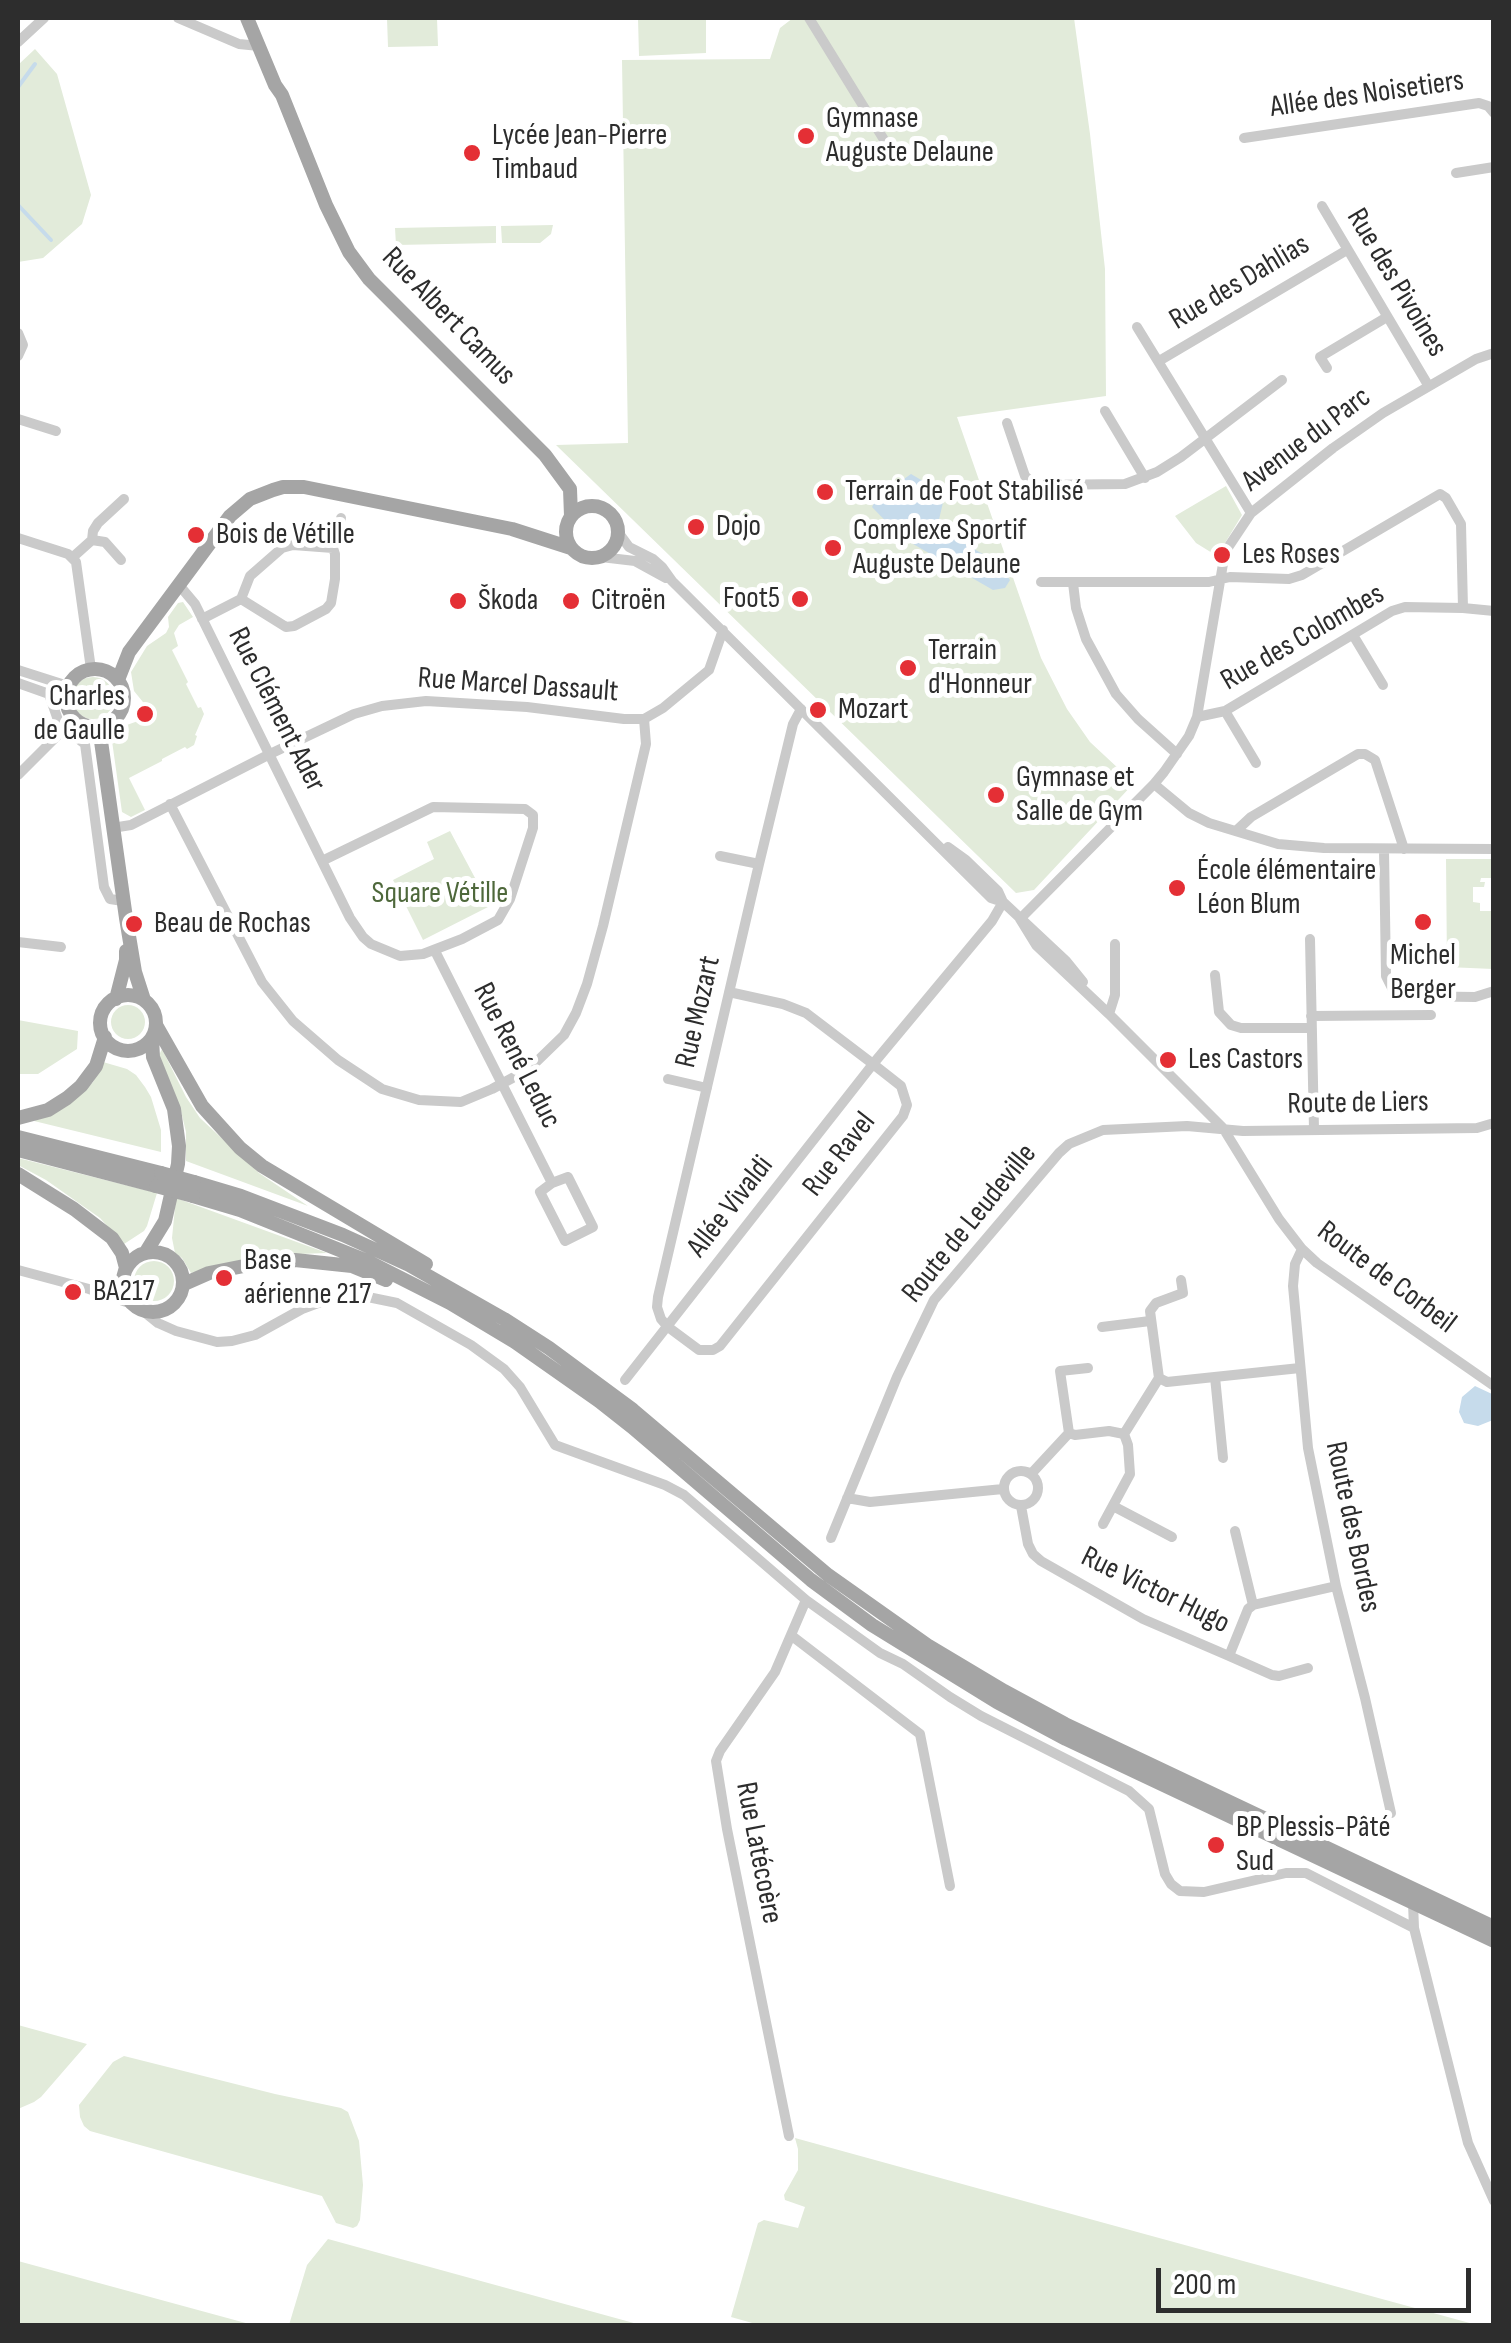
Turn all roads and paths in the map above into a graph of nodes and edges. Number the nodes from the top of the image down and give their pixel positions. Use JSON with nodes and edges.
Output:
{"nodes":[{"id":1,"x":44,"y":18,"type":"edge"},
{"id":2,"x":178,"y":18,"type":"edge"},
{"id":3,"x":247,"y":18,"type":"edge"},
{"id":4,"x":256,"y":18,"type":"edge"},
{"id":5,"x":809,"y":18,"type":"edge"},
{"id":6,"x":18,"y":42,"type":"edge"},
{"id":7,"x":259,"y":46,"type":"junction"},
{"id":8,"x":282,"y":95,"type":"junction"},
{"id":9,"x":1494,"y":113,"type":"edge"},
{"id":10,"x":1244,"y":138,"type":"dead end"},
{"id":11,"x":886,"y":143,"type":"dead end"},
{"id":12,"x":1494,"y":167,"type":"edge"},
{"id":13,"x":1456,"y":173,"type":"dead end"},
{"id":14,"x":1322,"y":206,"type":"dead end"},
{"id":15,"x":1347,"y":250,"type":"junction"},
{"id":16,"x":1387,"y":318,"type":"junction"},
{"id":17,"x":1138,"y":327,"type":"dead end"},
{"id":18,"x":18,"y":333,"type":"edge"},
{"id":19,"x":1494,"y":352,"type":"edge"},
{"id":20,"x":18,"y":356,"type":"edge"},
{"id":21,"x":1159,"y":360,"type":"junction"},
{"id":22,"x":1327,"y":368,"type":"dead end"},
{"id":23,"x":1282,"y":380,"type":"dead end"},
{"id":24,"x":1428,"y":385,"type":"junction"},
{"id":25,"x":1105,"y":411,"type":"dead end"},
{"id":26,"x":18,"y":420,"type":"edge"},
{"id":27,"x":1006,"y":423,"type":"dead end"},
{"id":28,"x":56,"y":431,"type":"dead end"},
{"id":29,"x":1208,"y":438,"type":"junction"},
{"id":30,"x":545,"y":455,"type":"junction"},
{"id":31,"x":1145,"y":478,"type":"junction"},
{"id":32,"x":124,"y":499,"type":"dead end"},
{"id":33,"x":592,"y":506,"type":"junction"},
{"id":34,"x":1251,"y":512,"type":"junction"},
{"id":35,"x":340,"y":518,"type":"dead end"},
{"id":36,"x":569,"y":520,"type":"junction"},
{"id":37,"x":512,"y":530,"type":"junction"},
{"id":38,"x":618,"y":532,"type":"junction"},
{"id":39,"x":18,"y":538,"type":"edge"},
{"id":40,"x":92,"y":540,"type":"junction"},
{"id":41,"x":333,"y":548,"type":"junction"},
{"id":42,"x":571,"y":548,"type":"junction"},
{"id":43,"x":73,"y":557,"type":"junction"},
{"id":44,"x":602,"y":557,"type":"junction"},
{"id":45,"x":122,"y":560,"type":"dead end"},
{"id":46,"x":1219,"y":580,"type":"junction"},
{"id":47,"x":672,"y":581,"type":"junction"},
{"id":48,"x":1041,"y":582,"type":"dead end"},
{"id":49,"x":1074,"y":583,"type":"junction"},
{"id":50,"x":179,"y":585,"type":"junction"},
{"id":51,"x":241,"y":599,"type":"junction"},
{"id":52,"x":1463,"y":608,"type":"junction"},
{"id":53,"x":1494,"y":611,"type":"edge"},
{"id":54,"x":202,"y":619,"type":"junction"},
{"id":55,"x":722,"y":630,"type":"junction"},
{"id":56,"x":1353,"y":634,"type":"junction"},
{"id":57,"x":18,"y":670,"type":"edge"},
{"id":58,"x":105,"y":673,"type":"junction"},
{"id":59,"x":18,"y":683,"type":"edge"},
{"id":60,"x":1382,"y":685,"type":"dead end"},
{"id":61,"x":68,"y":686,"type":"junction"},
{"id":62,"x":801,"y":709,"type":"junction"},
{"id":63,"x":1225,"y":711,"type":"junction"},
{"id":64,"x":1198,"y":717,"type":"junction"},
{"id":65,"x":644,"y":719,"type":"junction"},
{"id":66,"x":69,"y":724,"type":"junction"},
{"id":67,"x":99,"y":727,"type":"junction"},
{"id":68,"x":270,"y":754,"type":"junction"},
{"id":69,"x":1177,"y":754,"type":"junction"},
{"id":70,"x":1256,"y":762,"type":"dead end"},
{"id":71,"x":18,"y":775,"type":"edge"},
{"id":72,"x":1154,"y":784,"type":"junction"},
{"id":73,"x":170,"y":804,"type":"junction"},
{"id":74,"x":112,"y":828,"type":"junction"},
{"id":75,"x":1236,"y":831,"type":"junction"},
{"id":76,"x":1494,"y":849,"type":"edge"},
{"id":77,"x":1384,"y":850,"type":"junction"},
{"id":78,"x":1404,"y":850,"type":"junction"},
{"id":79,"x":720,"y":856,"type":"dead end"},
{"id":80,"x":324,"y":860,"type":"junction"},
{"id":81,"x":759,"y":864,"type":"junction"},
{"id":82,"x":123,"y":901,"type":"junction"},
{"id":83,"x":1003,"y":902,"type":"junction"},
{"id":84,"x":126,"y":918,"type":"junction"},
{"id":85,"x":1020,"y":919,"type":"junction"},
{"id":86,"x":1310,"y":940,"type":"dead end"},
{"id":87,"x":18,"y":942,"type":"edge"},
{"id":88,"x":1115,"y":944,"type":"dead end"},
{"id":89,"x":61,"y":947,"type":"dead end"},
{"id":90,"x":435,"y":951,"type":"junction"},
{"id":91,"x":1215,"y":975,"type":"dead end"},
{"id":92,"x":1494,"y":991,"type":"edge"},
{"id":93,"x":729,"y":992,"type":"junction"},
{"id":94,"x":116,"y":998,"type":"junction"},
{"id":95,"x":144,"y":1000,"type":"junction"},
{"id":96,"x":1109,"y":1014,"type":"junction"},
{"id":97,"x":1431,"y":1015,"type":"dead end"},
{"id":98,"x":1311,"y":1022,"type":"junction"},
{"id":99,"x":154,"y":1032,"type":"junction"},
{"id":100,"x":104,"y":1038,"type":"junction"},
{"id":101,"x":129,"y":1051,"type":"junction"},
{"id":102,"x":873,"y":1064,"type":"junction"},
{"id":103,"x":668,"y":1079,"type":"dead end"},
{"id":104,"x":162,"y":1082,"type":"junction"},
{"id":105,"x":502,"y":1084,"type":"junction"},
{"id":106,"x":707,"y":1088,"type":"junction"},
{"id":107,"x":18,"y":1118,"type":"edge"},
{"id":108,"x":1494,"y":1123,"type":"edge"},
{"id":109,"x":1223,"y":1128,"type":"junction"},
{"id":110,"x":1314,"y":1130,"type":"junction"},
{"id":111,"x":18,"y":1136,"type":"edge"},
{"id":112,"x":18,"y":1150,"type":"edge"},
{"id":113,"x":18,"y":1174,"type":"edge"},
{"id":114,"x":158,"y":1180,"type":"junction"},
{"id":115,"x":552,"y":1183,"type":"junction"},
{"id":116,"x":194,"y":1189,"type":"junction"},
{"id":117,"x":165,"y":1221,"type":"junction"},
{"id":118,"x":1302,"y":1249,"type":"junction"},
{"id":119,"x":146,"y":1252,"type":"junction"},
{"id":120,"x":172,"y":1258,"type":"junction"},
{"id":121,"x":18,"y":1270,"type":"edge"},
{"id":122,"x":125,"y":1276,"type":"junction"},
{"id":123,"x":1181,"y":1280,"type":"dead end"},
{"id":124,"x":184,"y":1284,"type":"junction"},
{"id":125,"x":89,"y":1289,"type":"junction"},
{"id":126,"x":450,"y":1303,"type":"junction"},
{"id":127,"x":137,"y":1307,"type":"junction"},
{"id":128,"x":504,"y":1319,"type":"junction"},
{"id":129,"x":1150,"y":1321,"type":"junction"},
{"id":130,"x":668,"y":1327,"type":"junction"},
{"id":131,"x":1102,"y":1327,"type":"dead end"},
{"id":132,"x":1088,"y":1368,"type":"dead end"},
{"id":133,"x":1300,"y":1368,"type":"junction"},
{"id":134,"x":1215,"y":1377,"type":"junction"},
{"id":135,"x":1159,"y":1378,"type":"junction"},
{"id":136,"x":626,"y":1380,"type":"dead end"},
{"id":137,"x":1494,"y":1386,"type":"edge"},
{"id":138,"x":1068,"y":1433,"type":"junction"},
{"id":139,"x":1124,"y":1434,"type":"junction"},
{"id":140,"x":1223,"y":1458,"type":"dead end"},
{"id":141,"x":1031,"y":1474,"type":"junction"},
{"id":142,"x":1003,"y":1489,"type":"junction"},
{"id":143,"x":848,"y":1498,"type":"junction"},
{"id":144,"x":1021,"y":1506,"type":"junction"},
{"id":145,"x":1113,"y":1506,"type":"junction"},
{"id":146,"x":1104,"y":1524,"type":"dead end"},
{"id":147,"x":1235,"y":1531,"type":"dead end"},
{"id":148,"x":1172,"y":1537,"type":"dead end"},
{"id":149,"x":831,"y":1538,"type":"dead end"},
{"id":150,"x":1336,"y":1586,"type":"junction"},
{"id":151,"x":806,"y":1600,"type":"junction"},
{"id":152,"x":1253,"y":1605,"type":"junction"},
{"id":153,"x":792,"y":1636,"type":"junction"},
{"id":154,"x":1230,"y":1656,"type":"junction"},
{"id":155,"x":1308,"y":1668,"type":"dead end"},
{"id":156,"x":1391,"y":1812,"type":"dead end"},
{"id":157,"x":950,"y":1886,"type":"dead end"},
{"id":158,"x":1413,"y":1903,"type":"junction"},
{"id":159,"x":1494,"y":1926,"type":"edge"},
{"id":160,"x":1414,"y":1928,"type":"junction"},
{"id":161,"x":1494,"y":1941,"type":"edge"},
{"id":162,"x":788,"y":2136,"type":"dead end"},
{"id":163,"x":1494,"y":2200,"type":"edge"}],
"edges":[{"from":1,"to":6,"type":"street"},
{"from":2,"to":7,"type":"street"},
{"from":3,"to":7,"type":"main road","name":"Rue Albert Camus"},
{"from":4,"to":8,"type":"main road","name":"Rue Albert Camus"},
{"from":5,"to":11,"type":"street"},
{"from":7,"to":8,"type":"main road","name":"Rue Albert Camus"},
{"from":8,"to":30,"type":"main road","name":"Rue Albert Camus"},
{"from":9,"to":10,"type":"street","name":"Allée des Noisetiers"},
{"from":12,"to":13,"type":"street"},
{"from":14,"to":15,"type":"street","name":"Rue des Pivoines"},
{"from":15,"to":16,"type":"street","name":"Rue des Pivoines"},
{"from":15,"to":21,"type":"street","name":"Rue des Dahlias"},
{"from":16,"to":22,"type":"street"},
{"from":16,"to":24,"type":"street","name":"Rue des Pivoines"},
{"from":17,"to":21,"type":"street"},
{"from":18,"to":20,"type":"street"},
{"from":19,"to":24,"type":"street","name":"Avenue du Parc"},
{"from":21,"to":29,"type":"street"},
{"from":23,"to":29,"type":"street"},
{"from":24,"to":34,"type":"street","name":"Avenue du Parc"},
{"from":25,"to":31,"type":"street"},
{"from":26,"to":28,"type":"street"},
{"from":27,"to":31,"type":"street"},
{"from":29,"to":31,"type":"street"},
{"from":29,"to":34,"type":"street"},
{"from":30,"to":33,"type":"main road","name":"Rue Albert Camus"},
{"from":30,"to":36,"type":"main road","name":"Rue Albert Camus"},
{"from":32,"to":40,"type":"street"},
{"from":33,"to":36,"type":"main road"},
{"from":33,"to":38,"type":"main road"},
{"from":34,"to":46,"type":"street","name":"Avenue du Parc"},
{"from":35,"to":41,"type":"street"},
{"from":36,"to":37,"type":"main road"},
{"from":36,"to":42,"type":"main road"},
{"from":37,"to":42,"type":"main road"},
{"from":37,"to":50,"type":"main road"},
{"from":38,"to":44,"type":"main road"},
{"from":38,"to":47,"type":"street","name":"Route de Corbeil"},
{"from":39,"to":43,"type":"street"},
{"from":40,"to":43,"type":"street"},
{"from":40,"to":45,"type":"street"},
{"from":41,"to":51,"type":"street"},
{"from":41,"to":51,"type":"street"},
{"from":42,"to":44,"type":"main road"},
{"from":43,"to":58,"type":"street"},
{"from":44,"to":47,"type":"street","name":"Route de Corbeil"},
{"from":46,"to":49,"type":"street"},
{"from":46,"to":52,"type":"street"},
{"from":46,"to":64,"type":"street","name":"Avenue du Parc"},
{"from":47,"to":55,"type":"street","name":"Route de Corbeil"},
{"from":48,"to":49,"type":"street"},
{"from":49,"to":69,"type":"street"},
{"from":50,"to":54,"type":"street","name":"Rue Clément Ader"},
{"from":50,"to":58,"type":"main road"},
{"from":51,"to":54,"type":"street"},
{"from":52,"to":53,"type":"street","name":"Rue des Colombes"},
{"from":52,"to":56,"type":"street","name":"Rue des Colombes"},
{"from":54,"to":68,"type":"street","name":"Rue Clément Ader"},
{"from":55,"to":62,"type":"street","name":"Route de Corbeil"},
{"from":55,"to":65,"type":"street","name":"Rue Marcel Dassault"},
{"from":56,"to":60,"type":"street"},
{"from":56,"to":63,"type":"street","name":"Rue des Colombes"},
{"from":57,"to":61,"type":"street"},
{"from":58,"to":61,"type":"main road"},
{"from":58,"to":67,"type":"main road"},
{"from":59,"to":66,"type":"street"},
{"from":61,"to":66,"type":"main road"},
{"from":62,"to":81,"type":"street","name":"Rue Mozart"},
{"from":62,"to":83,"type":"street","name":"Route de Corbeil"},
{"from":63,"to":64,"type":"street","name":"Rue des Colombes"},
{"from":63,"to":70,"type":"street"},
{"from":64,"to":69,"type":"street","name":"Avenue du Parc"},
{"from":65,"to":68,"type":"street","name":"Rue Marcel Dassault"},
{"from":65,"to":105,"type":"street"},
{"from":66,"to":67,"type":"main road"},
{"from":66,"to":71,"type":"street"},
{"from":66,"to":82,"type":"street"},
{"from":67,"to":74,"type":"main road"},
{"from":68,"to":73,"type":"street","name":"Rue Marcel Dassault"},
{"from":68,"to":80,"type":"street","name":"Rue Clément Ader"},
{"from":69,"to":72,"type":"street","name":"Avenue du Parc"},
{"from":72,"to":75,"type":"street"},
{"from":72,"to":85,"type":"street","name":"Avenue du Parc"},
{"from":73,"to":74,"type":"street","name":"Rue Marcel Dassault"},
{"from":73,"to":105,"type":"street"},
{"from":74,"to":82,"type":"main road"},
{"from":75,"to":77,"type":"street"},
{"from":75,"to":78,"type":"street"},
{"from":76,"to":78,"type":"street"},
{"from":77,"to":78,"type":"street"},
{"from":77,"to":92,"type":"street"},
{"from":79,"to":81,"type":"street"},
{"from":80,"to":90,"type":"street","name":"Rue Clément Ader"},
{"from":80,"to":90,"type":"street","name":"Rue Clément Ader"},
{"from":81,"to":93,"type":"street","name":"Rue Mozart"},
{"from":82,"to":84,"type":"main road"},
{"from":83,"to":85,"type":"street","name":"Route de Corbeil"},
{"from":83,"to":102,"type":"street"},
{"from":84,"to":94,"type":"main road"},
{"from":84,"to":95,"type":"main road"},
{"from":85,"to":96,"type":"street","name":"Route de Corbeil"},
{"from":86,"to":98,"type":"street"},
{"from":87,"to":89,"type":"street"},
{"from":88,"to":96,"type":"street"},
{"from":90,"to":105,"type":"street","name":"Rue René Leduc"},
{"from":91,"to":98,"type":"street"},
{"from":93,"to":102,"type":"street"},
{"from":93,"to":106,"type":"street","name":"Rue Mozart"},
{"from":94,"to":95,"type":"main road"},
{"from":94,"to":100,"type":"main road"},
{"from":95,"to":99,"type":"main road"},
{"from":96,"to":109,"type":"street","name":"Route de Corbeil"},
{"from":97,"to":98,"type":"street"},
{"from":98,"to":110,"type":"street"},
{"from":99,"to":101,"type":"main road"},
{"from":99,"to":104,"type":"main road"},
{"from":99,"to":128,"type":"main road"},
{"from":100,"to":101,"type":"main road"},
{"from":100,"to":107,"type":"main road"},
{"from":101,"to":104,"type":"main road"},
{"from":102,"to":130,"type":"street","name":"Allée Vivaldi"},
{"from":102,"to":130,"type":"street","name":"Rue Ravel"},
{"from":103,"to":106,"type":"street"},
{"from":104,"to":117,"type":"main road"},
{"from":105,"to":115,"type":"street","name":"Rue René Leduc"},
{"from":106,"to":130,"type":"street","name":"Rue Mozart"},
{"from":108,"to":110,"type":"street","name":"Route de Liers"},
{"from":109,"to":110,"type":"street","name":"Route de Liers"},
{"from":109,"to":118,"type":"street","name":"Route de Corbeil"},
{"from":109,"to":143,"type":"street","name":"Route de Leudeville"},
{"from":111,"to":114,"type":"main road"},
{"from":112,"to":114,"type":"main road"},
{"from":113,"to":122,"type":"main road"},
{"from":114,"to":116,"type":"main road","bridge":true},
{"from":115,"to":115,"type":"street","name":"Rue René Leduc"},
{"from":116,"to":126,"type":"main road"},
{"from":116,"to":128,"type":"main road"},
{"from":117,"to":119,"type":"main road"},
{"from":117,"to":120,"type":"main road"},
{"from":118,"to":133,"type":"street","name":"Route des Bordes"},
{"from":118,"to":137,"type":"street","name":"Route de Corbeil"},
{"from":119,"to":120,"type":"main road"},
{"from":119,"to":122,"type":"main road"},
{"from":120,"to":124,"type":"main road"},
{"from":121,"to":125,"type":"street"},
{"from":122,"to":125,"type":"street"},
{"from":122,"to":127,"type":"main road"},
{"from":123,"to":129,"type":"street"},
{"from":124,"to":126,"type":"main road"},
{"from":124,"to":127,"type":"main road"},
{"from":125,"to":127,"type":"street"},
{"from":126,"to":158,"type":"main road"},
{"from":127,"to":151,"type":"street"},
{"from":128,"to":159,"type":"main road"},
{"from":129,"to":131,"type":"street"},
{"from":129,"to":135,"type":"street"},
{"from":130,"to":136,"type":"street","name":"Allée Vivaldi"},
{"from":132,"to":138,"type":"street"},
{"from":133,"to":134,"type":"street"},
{"from":133,"to":150,"type":"street","name":"Route des Bordes"},
{"from":134,"to":135,"type":"street"},
{"from":134,"to":140,"type":"street"},
{"from":135,"to":139,"type":"street"},
{"from":138,"to":139,"type":"street"},
{"from":138,"to":141,"type":"street"},
{"from":139,"to":145,"type":"street"},
{"from":141,"to":142,"type":"street"},
{"from":141,"to":144,"type":"street"},
{"from":142,"to":143,"type":"street"},
{"from":142,"to":144,"type":"street"},
{"from":143,"to":149,"type":"street","name":"Route de Leudeville"},
{"from":144,"to":154,"type":"street","name":"Rue Victor Hugo"},
{"from":145,"to":146,"type":"street"},
{"from":145,"to":148,"type":"street"},
{"from":147,"to":152,"type":"street"},
{"from":150,"to":152,"type":"street","name":"Rue Victor Hugo"},
{"from":150,"to":156,"type":"street","name":"Route des Bordes"},
{"from":151,"to":153,"type":"street","name":"Rue Latécoère"},
{"from":151,"to":160,"type":"street"},
{"from":152,"to":154,"type":"street","name":"Rue Victor Hugo"},
{"from":153,"to":157,"type":"street"},
{"from":153,"to":162,"type":"street","name":"Rue Latécoère"},
{"from":154,"to":155,"type":"street"},
{"from":158,"to":160,"type":"street"},
{"from":158,"to":161,"type":"main road"},
{"from":160,"to":163,"type":"street"}]}
